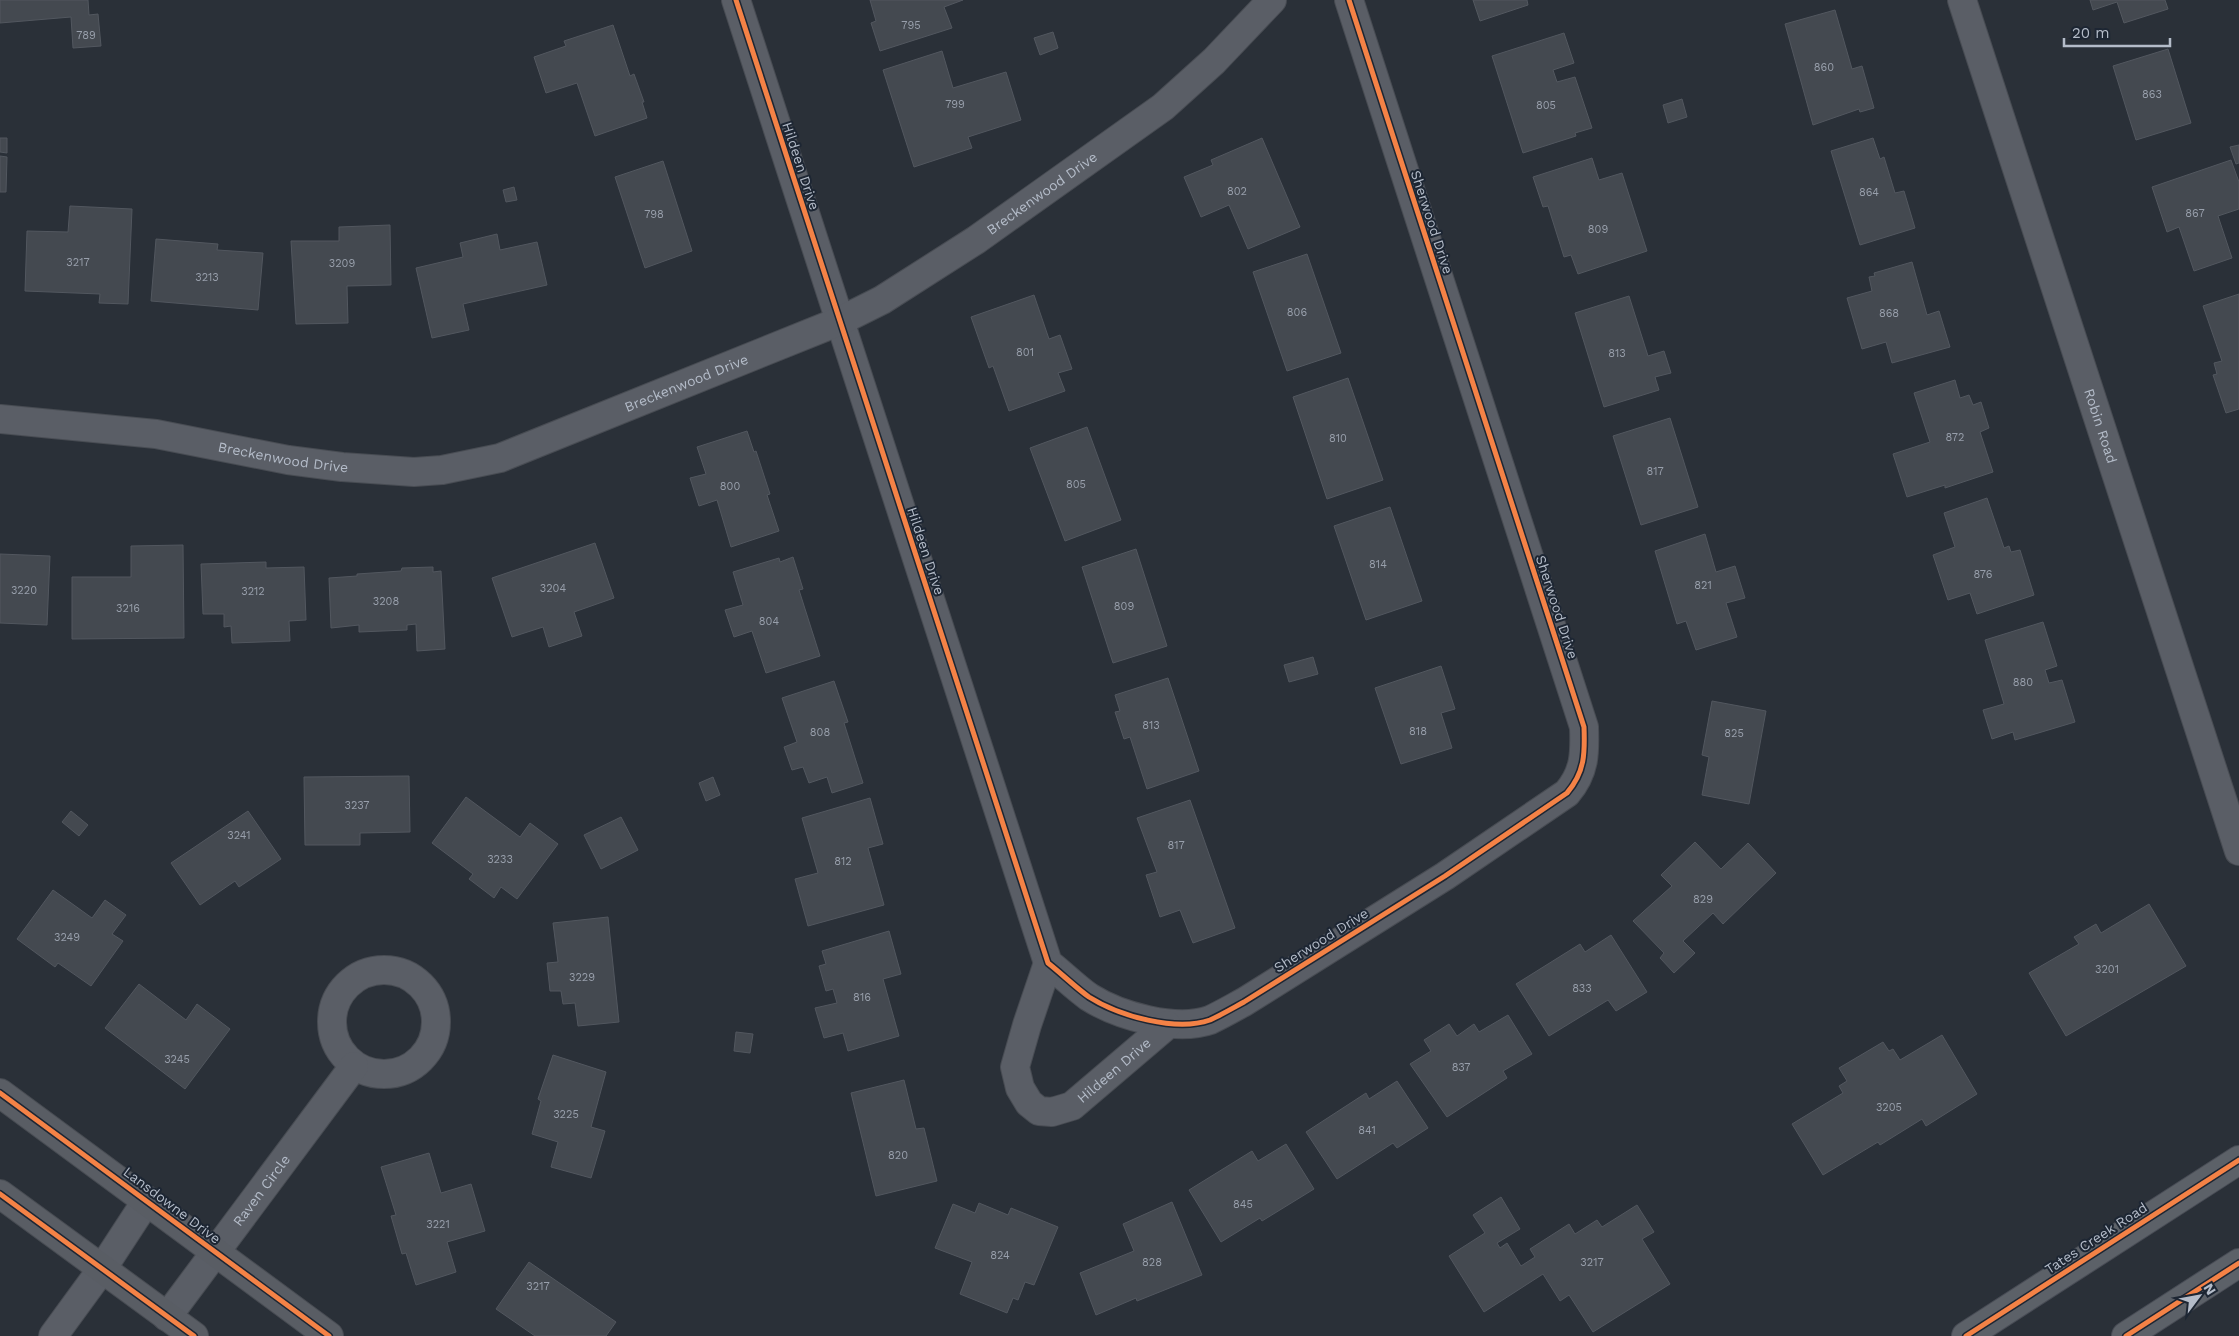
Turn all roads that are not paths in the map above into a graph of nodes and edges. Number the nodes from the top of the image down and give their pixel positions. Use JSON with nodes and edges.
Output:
{"nodes":[{"id":1,"x":736,"y":0,"type":"edge"},
{"id":2,"x":1272,"y":0,"type":"edge"},
{"id":3,"x":1349,"y":0,"type":"edge"},
{"id":4,"x":1962,"y":0,"type":"edge"},
{"id":5,"x":840,"y":321,"type":"junction"},
{"id":6,"x":0,"y":419,"type":"edge"},
{"id":7,"x":2239,"y":852,"type":"edge"},
{"id":8,"x":1048,"y":963,"type":"junction"},
{"id":9,"x":1176,"y":1025,"type":"junction"},
{"id":10,"x":354,"y":1066,"type":"dead end"},
{"id":11,"x":0,"y":1093,"type":"edge"},
{"id":12,"x":2239,"y":1160,"type":"edge"},
{"id":13,"x":0,"y":1194,"type":"edge"},
{"id":14,"x":147,"y":1200,"type":"junction"},
{"id":15,"x":215,"y":1252,"type":"junction"},
{"id":16,"x":2239,"y":1263,"type":"edge"},
{"id":17,"x":102,"y":1269,"type":"junction"},
{"id":18,"x":167,"y":1317,"type":"junction"},
{"id":19,"x":53,"y":1336,"type":"edge"},
{"id":20,"x":194,"y":1336,"type":"edge"},
{"id":21,"x":329,"y":1336,"type":"edge"},
{"id":22,"x":1966,"y":1336,"type":"edge"},
{"id":23,"x":2126,"y":1336,"type":"edge"}],
"edges":[{"from":1,"to":5,"type":"street","name":"Hildeen Drive"},
{"from":2,"to":5,"type":"street","name":"Breckenwood Drive"},
{"from":3,"to":9,"type":"street","name":"Sherwood Drive"},
{"from":4,"to":7,"type":"street","name":"Robin Road"},
{"from":5,"to":6,"type":"street","name":"Breckenwood Drive"},
{"from":5,"to":8,"type":"street","name":"Hildeen Drive"},
{"from":8,"to":9,"type":"street","name":"Hildeen Drive"},
{"from":8,"to":9,"type":"street","name":"Hildeen Drive"},
{"from":10,"to":15,"type":"street","name":"Raven Circle"},
{"from":11,"to":14,"type":"street","name":"Lansdowne Drive"},
{"from":12,"to":22,"type":"main road","name":"Tates Creek Road"},
{"from":13,"to":17,"type":"street"},
{"from":14,"to":15,"type":"street","name":"Lansdowne Drive"},
{"from":14,"to":17,"type":"street"},
{"from":15,"to":18,"type":"street","name":"Raven Circle"},
{"from":15,"to":21,"type":"street","name":"Lansdowne Drive"},
{"from":16,"to":23,"type":"main road"},
{"from":17,"to":18,"type":"street"},
{"from":17,"to":19,"type":"street"},
{"from":18,"to":20,"type":"street"}]}
